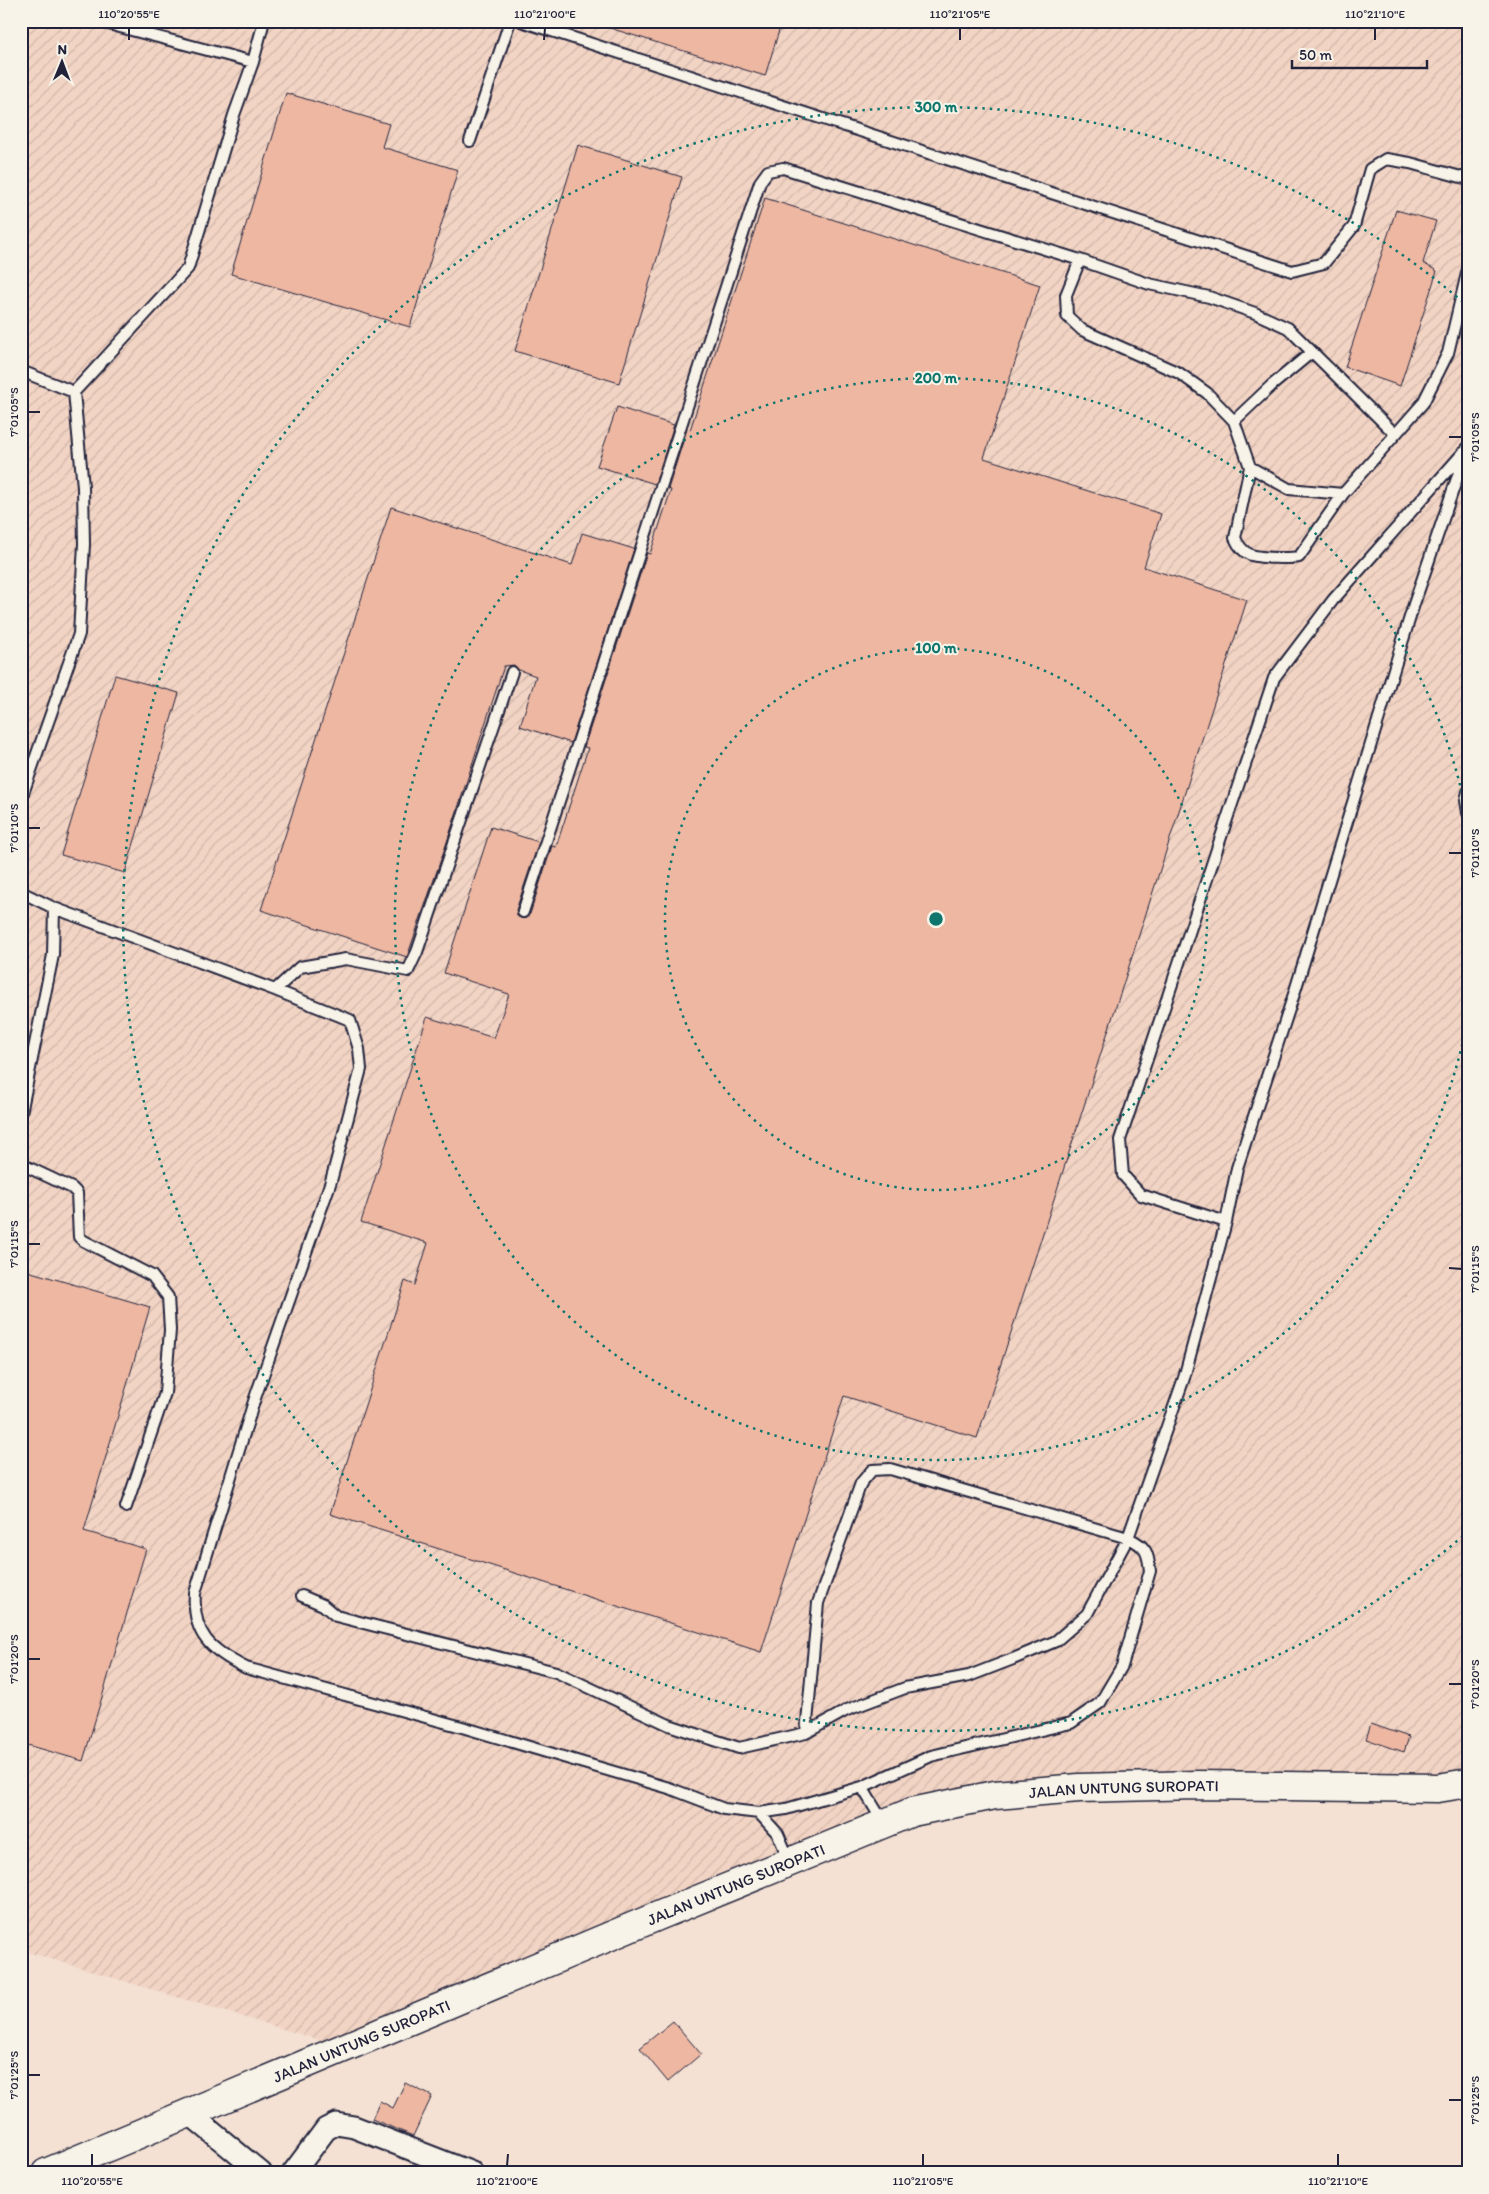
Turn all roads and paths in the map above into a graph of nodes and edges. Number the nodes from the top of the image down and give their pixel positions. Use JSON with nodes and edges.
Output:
{"nodes":[{"id":1,"x":98,"y":21,"type":"edge"},
{"id":2,"x":264,"y":21,"type":"edge"},
{"id":3,"x":510,"y":21,"type":"edge"},
{"id":4,"x":521,"y":21,"type":"edge"},
{"id":5,"x":253,"y":62,"type":"junction"},
{"id":6,"x":470,"y":141,"type":"dead end"},
{"id":7,"x":1468,"y":179,"type":"edge"},
{"id":8,"x":1080,"y":260,"type":"junction"},
{"id":9,"x":1468,"y":269,"type":"edge"},
{"id":10,"x":1312,"y":352,"type":"junction"},
{"id":11,"x":21,"y":371,"type":"edge"},
{"id":12,"x":74,"y":392,"type":"junction"},
{"id":13,"x":1234,"y":422,"type":"junction"},
{"id":14,"x":1395,"y":434,"type":"junction"},
{"id":15,"x":1467,"y":447,"type":"edge"},
{"id":16,"x":1250,"y":467,"type":"junction"},
{"id":17,"x":1343,"y":494,"type":"junction"},
{"id":18,"x":512,"y":672,"type":"dead end"},
{"id":19,"x":1468,"y":792,"type":"edge"},
{"id":20,"x":21,"y":799,"type":"edge"},
{"id":21,"x":1468,"y":813,"type":"edge"},
{"id":22,"x":21,"y":892,"type":"edge"},
{"id":23,"x":54,"y":908,"type":"junction"},
{"id":24,"x":523,"y":912,"type":"dead end"},
{"id":25,"x":276,"y":990,"type":"junction"},
{"id":26,"x":21,"y":1113,"type":"edge"},
{"id":27,"x":21,"y":1164,"type":"edge"},
{"id":28,"x":1226,"y":1222,"type":"junction"},
{"id":29,"x":126,"y":1507,"type":"dead end"},
{"id":30,"x":1128,"y":1538,"type":"junction"},
{"id":31,"x":302,"y":1596,"type":"dead end"},
{"id":32,"x":806,"y":1733,"type":"junction"},
{"id":33,"x":1468,"y":1783,"type":"edge"},
{"id":34,"x":862,"y":1787,"type":"junction"},
{"id":35,"x":759,"y":1812,"type":"junction"},
{"id":36,"x":884,"y":1823,"type":"junction"},
{"id":37,"x":790,"y":1862,"type":"junction"},
{"id":38,"x":190,"y":2114,"type":"junction"},
{"id":39,"x":46,"y":2173,"type":"edge"},
{"id":40,"x":261,"y":2173,"type":"edge"},
{"id":41,"x":294,"y":2173,"type":"edge"},
{"id":42,"x":472,"y":2173,"type":"edge"}],
"edges":[{"from":1,"to":5,"type":"lane"},
{"from":2,"to":5,"type":"lane"},
{"from":3,"to":6,"type":"lane"},
{"from":4,"to":7,"type":"lane"},
{"from":5,"to":12,"type":"lane"},
{"from":8,"to":10,"type":"lane"},
{"from":8,"to":13,"type":"lane"},
{"from":8,"to":24,"type":"lane"},
{"from":9,"to":14,"type":"lane"},
{"from":10,"to":13,"type":"lane"},
{"from":10,"to":14,"type":"lane"},
{"from":11,"to":12,"type":"lane"},
{"from":12,"to":20,"type":"lane"},
{"from":13,"to":16,"type":"lane"},
{"from":14,"to":17,"type":"lane"},
{"from":15,"to":28,"type":"lane"},
{"from":15,"to":28,"type":"lane"},
{"from":16,"to":17,"type":"lane"},
{"from":16,"to":17,"type":"lane"},
{"from":18,"to":25,"type":"lane"},
{"from":19,"to":21,"type":"lane"},
{"from":22,"to":23,"type":"lane"},
{"from":23,"to":25,"type":"lane"},
{"from":23,"to":26,"type":"lane"},
{"from":25,"to":35,"type":"lane"},
{"from":27,"to":29,"type":"lane"},
{"from":28,"to":30,"type":"lane"},
{"from":30,"to":32,"type":"lane"},
{"from":30,"to":32,"type":"lane"},
{"from":30,"to":34,"type":"lane"},
{"from":31,"to":32,"type":"lane"},
{"from":33,"to":36,"type":"main road","name":"JALAN UNTUNG SUROPATI"},
{"from":34,"to":35,"type":"lane"},
{"from":34,"to":36,"type":"lane"},
{"from":35,"to":37,"type":"lane"},
{"from":36,"to":37,"type":"main road","name":"JALAN UNTUNG SUROPATI"},
{"from":37,"to":38,"type":"main road","name":"JALAN UNTUNG SUROPATI"},
{"from":38,"to":39,"type":"main road","name":"JALAN UNTUNG SUROPATI"},
{"from":38,"to":40,"type":"street"},
{"from":41,"to":42,"type":"street"}]}
